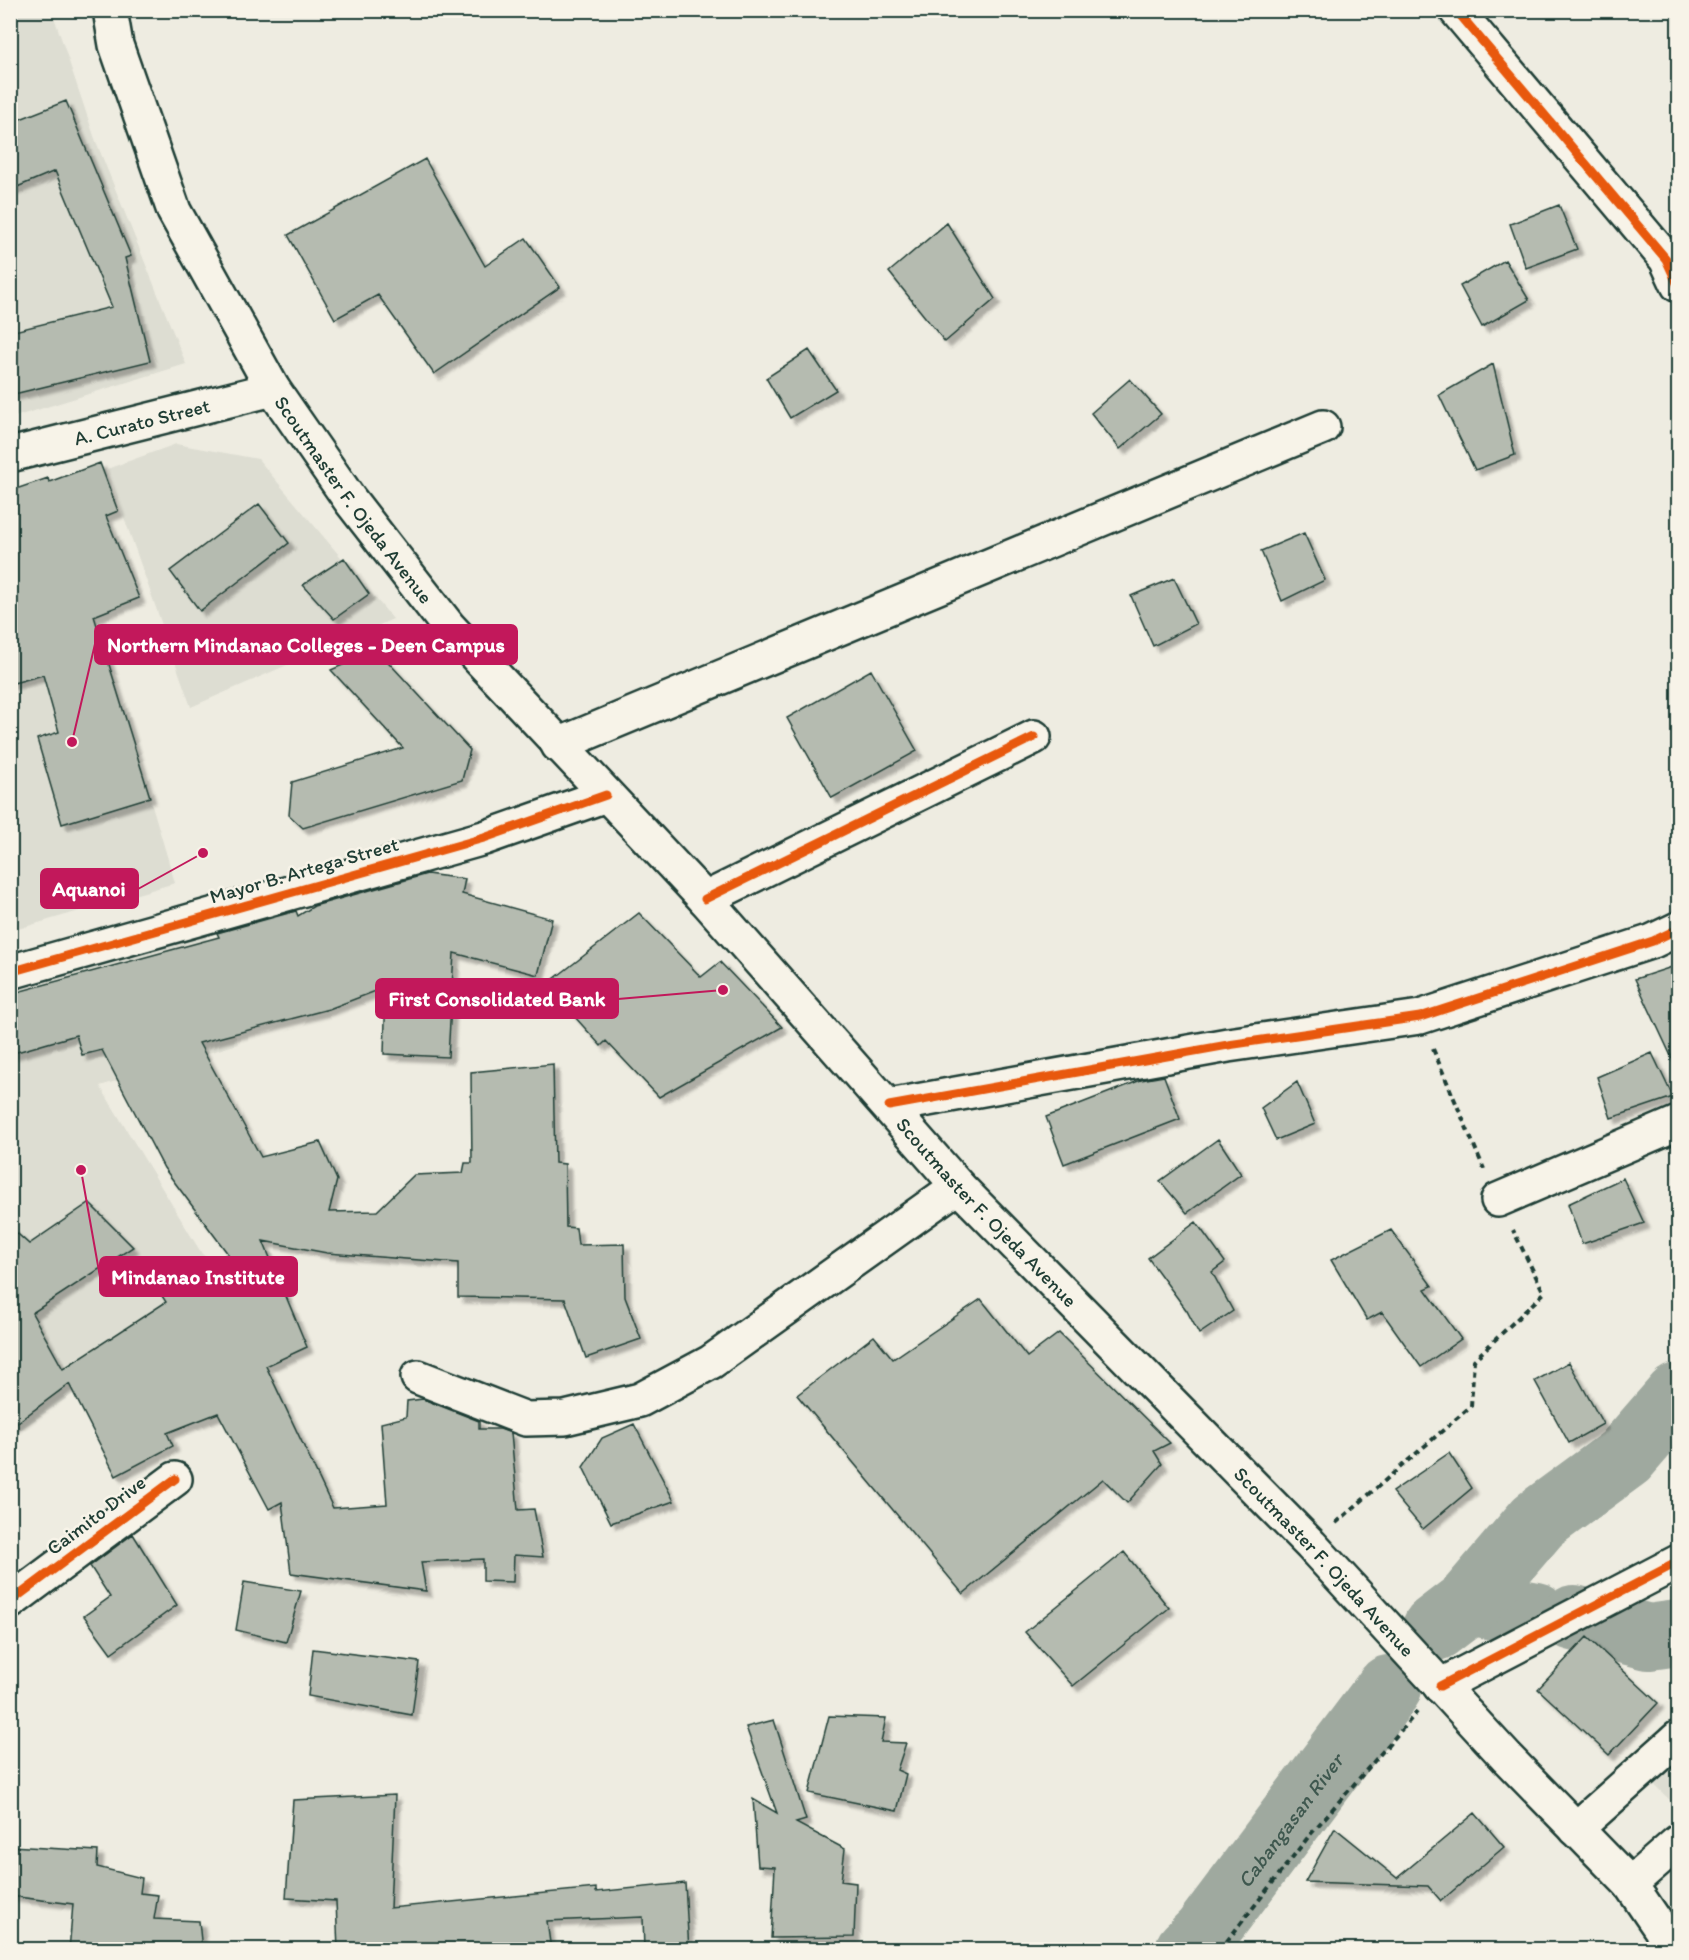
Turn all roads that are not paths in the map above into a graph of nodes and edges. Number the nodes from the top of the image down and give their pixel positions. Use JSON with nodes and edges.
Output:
{"nodes":[{"id":1,"x":110,"y":10,"type":"edge"},
{"id":2,"x":1456,"y":10,"type":"edge"},
{"id":3,"x":1678,"y":285,"type":"edge"},
{"id":4,"x":273,"y":389,"type":"junction"},
{"id":5,"x":1323,"y":427,"type":"dead end"},
{"id":6,"x":10,"y":454,"type":"edge"},
{"id":7,"x":1034,"y":736,"type":"dead end"},
{"id":8,"x":558,"y":745,"type":"junction"},
{"id":9,"x":606,"y":795,"type":"junction"},
{"id":10,"x":705,"y":899,"type":"junction"},
{"id":11,"x":1678,"y":929,"type":"edge"},
{"id":12,"x":10,"y":972,"type":"edge"},
{"id":13,"x":889,"y":1106,"type":"junction"},
{"id":14,"x":1678,"y":1123,"type":"edge"},
{"id":15,"x":958,"y":1186,"type":"junction"},
{"id":16,"x":1498,"y":1200,"type":"road end"},
{"id":17,"x":418,"y":1377,"type":"dead end"},
{"id":18,"x":175,"y":1479,"type":"dead end"},
{"id":19,"x":1678,"y":1562,"type":"edge"},
{"id":20,"x":10,"y":1602,"type":"edge"},
{"id":21,"x":1440,"y":1686,"type":"junction"},
{"id":22,"x":1678,"y":1738,"type":"edge"},
{"id":23,"x":1576,"y":1829,"type":"junction"},
{"id":24,"x":1678,"y":1842,"type":"edge"},
{"id":25,"x":1630,"y":1884,"type":"junction"},
{"id":26,"x":1678,"y":1916,"type":"edge"},
{"id":27,"x":1675,"y":1950,"type":"edge"}],
"edges":[{"from":1,"to":4,"type":"main road","name":"Scoutmaster F. Ojeda Avenue"},
{"from":2,"to":3,"type":"main road"},
{"from":4,"to":6,"type":"main road","name":"A. Curato Street"},
{"from":4,"to":8,"type":"main road","name":"Scoutmaster F. Ojeda Avenue"},
{"from":5,"to":8,"type":"main road"},
{"from":7,"to":10,"type":"main road"},
{"from":8,"to":9,"type":"main road","name":"Scoutmaster F. Ojeda Avenue"},
{"from":9,"to":10,"type":"main road","name":"Scoutmaster F. Ojeda Avenue"},
{"from":9,"to":12,"type":"main road","name":"Mayor B. Artega Street"},
{"from":10,"to":13,"type":"main road","name":"Scoutmaster F. Ojeda Avenue"},
{"from":11,"to":13,"type":"main road"},
{"from":13,"to":15,"type":"main road","name":"Scoutmaster F. Ojeda Avenue"},
{"from":14,"to":16,"type":"main road"},
{"from":15,"to":17,"type":"main road"},
{"from":15,"to":21,"type":"main road","name":"Scoutmaster F. Ojeda Avenue"},
{"from":18,"to":20,"type":"main road","name":"Caimito Drive"},
{"from":19,"to":21,"type":"main road"},
{"from":21,"to":23,"type":"main road","name":"Scoutmaster F. Ojeda Avenue"},
{"from":22,"to":23,"type":"main road"},
{"from":23,"to":25,"type":"main road","name":"Scoutmaster F. Ojeda Avenue"},
{"from":24,"to":25,"type":"main road"},
{"from":25,"to":26,"type":"main road","name":"Scoutmaster F. Ojeda Avenue"},
{"from":25,"to":27,"type":"main road","name":"Scoutmaster F. Ojeda Avenue"}]}
